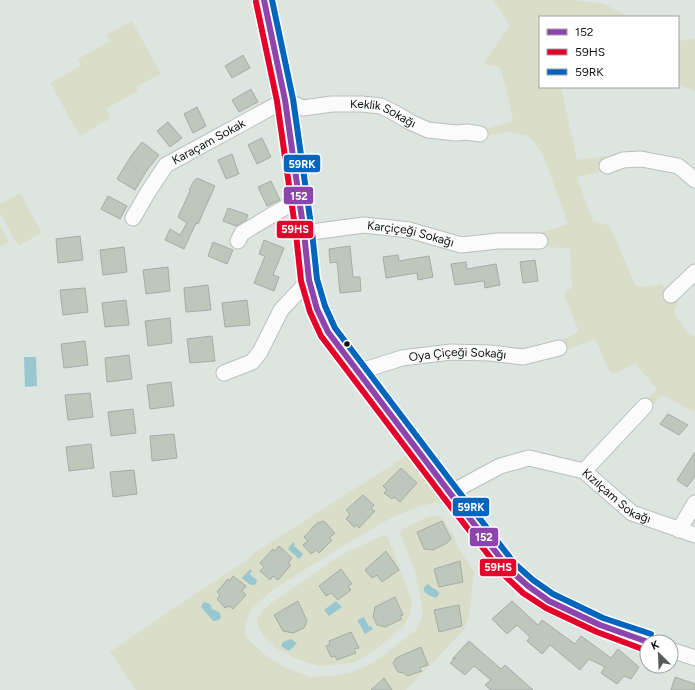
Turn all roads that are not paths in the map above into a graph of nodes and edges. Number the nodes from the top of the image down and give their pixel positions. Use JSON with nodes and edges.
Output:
{"nodes":[{"id":1,"x":264,"y":0,"type":"edge"},
{"id":2,"x":286,"y":100,"type":"junction"},
{"id":3,"x":480,"y":134,"type":"dead end"},
{"id":4,"x":607,"y":166,"type":"dead end"},
{"id":5,"x":695,"y":180,"type":"edge"},
{"id":6,"x":299,"y":199,"type":"junction"},
{"id":7,"x":132,"y":218,"type":"dead end"},
{"id":8,"x":304,"y":233,"type":"junction"},
{"id":9,"x":238,"y":241,"type":"dead end"},
{"id":10,"x":540,"y":241,"type":"dead end"},
{"id":11,"x":695,"y":272,"type":"edge"},
{"id":12,"x":309,"y":280,"type":"junction"},
{"id":13,"x":671,"y":295,"type":"dead end"},
{"id":14,"x":558,"y":348,"type":"dead end"},
{"id":15,"x":358,"y":372,"type":"junction"},
{"id":16,"x":224,"y":373,"type":"dead end"},
{"id":17,"x":645,"y":406,"type":"dead end"},
{"id":18,"x":584,"y":472,"type":"junction"},
{"id":19,"x":450,"y":493,"type":"junction"},
{"id":20,"x":695,"y":503,"type":"edge"},
{"id":21,"x":679,"y":530,"type":"junction"},
{"id":22,"x":695,"y":535,"type":"edge"},
{"id":23,"x":639,"y":639,"type":"edge"},
{"id":24,"x":679,"y":653,"type":"edge"},
{"id":25,"x":695,"y":658,"type":"edge"}],
"edges":[{"from":1,"to":2,"type":"street"},
{"from":2,"to":3,"type":"street","name":"Keklik Sokağı"},
{"from":2,"to":6,"type":"street"},
{"from":2,"to":7,"type":"street","name":"Karaçam Sokak"},
{"from":4,"to":5,"type":"street"},
{"from":6,"to":8,"type":"street"},
{"from":6,"to":9,"type":"street"},
{"from":8,"to":10,"type":"street","name":"Karçiçeği Sokağı"},
{"from":8,"to":12,"type":"street"},
{"from":11,"to":13,"type":"street"},
{"from":12,"to":15,"type":"street"},
{"from":12,"to":16,"type":"street"},
{"from":14,"to":15,"type":"street","name":"Oya Çiçeği Sokağı"},
{"from":15,"to":19,"type":"street"},
{"from":17,"to":18,"type":"street"},
{"from":18,"to":19,"type":"street","name":"Kızılçam Sokağı"},
{"from":18,"to":21,"type":"street","name":"Kızılçam Sokağı"},
{"from":19,"to":23,"type":"street"},
{"from":20,"to":21,"type":"street"},
{"from":21,"to":22,"type":"street","name":"Kızılçam Sokağı"},
{"from":24,"to":25,"type":"street"}]}
